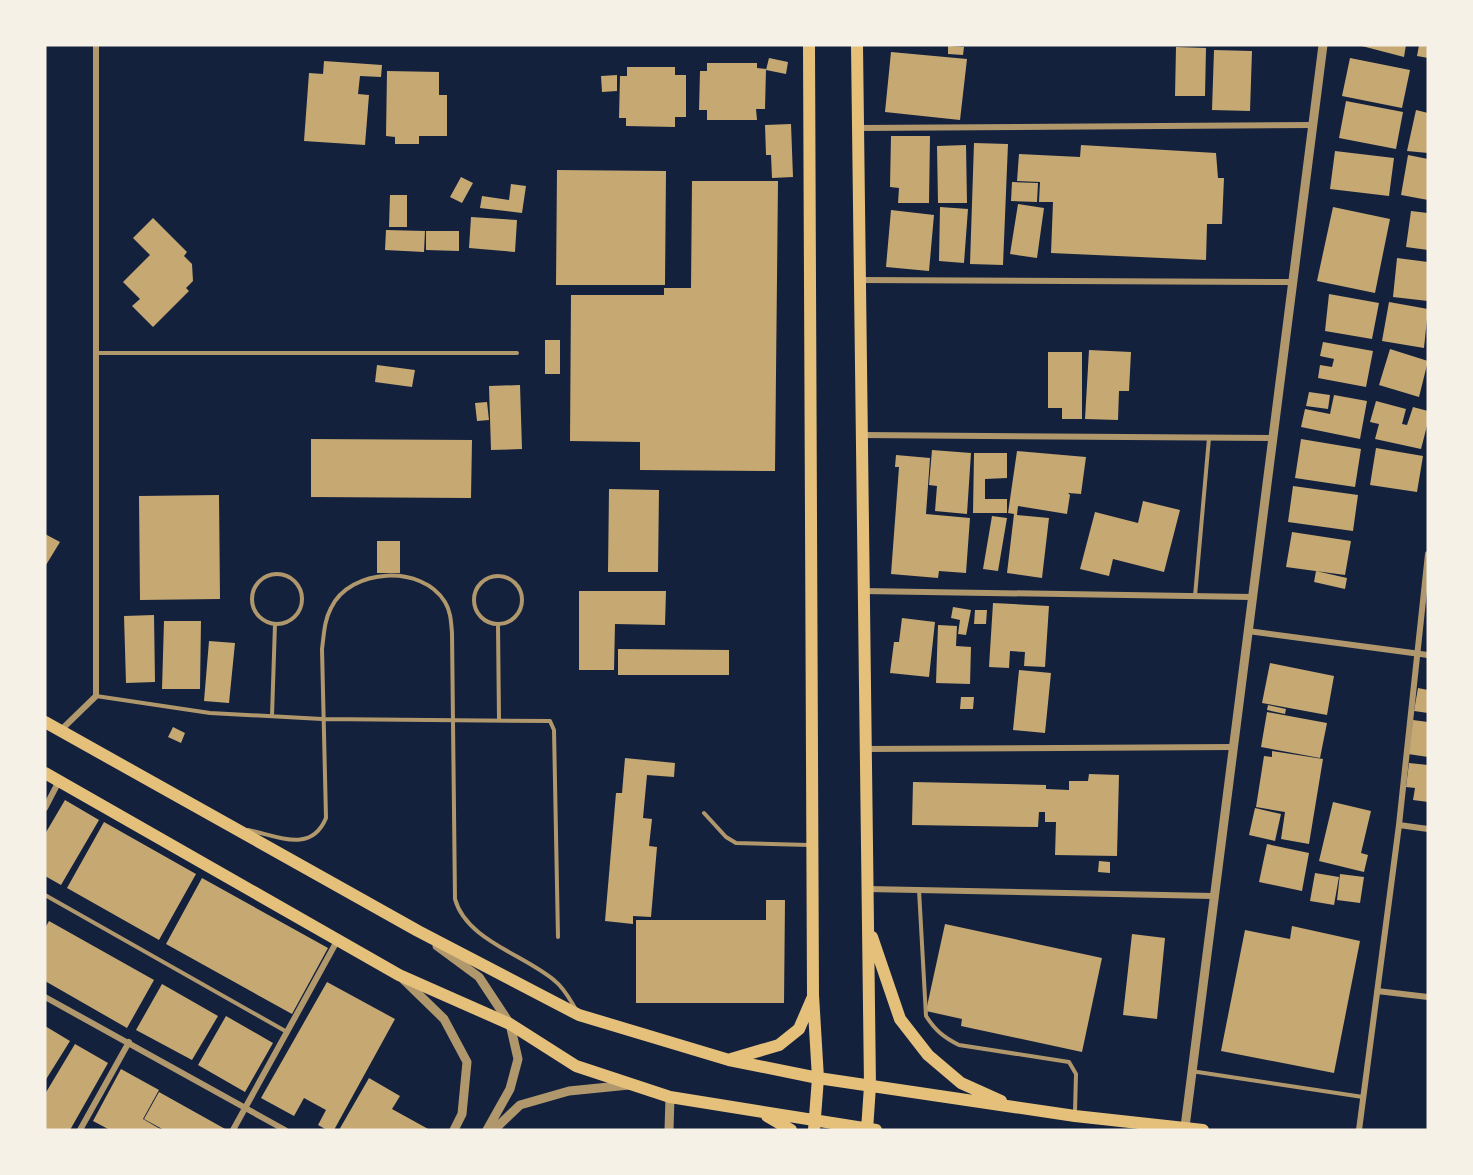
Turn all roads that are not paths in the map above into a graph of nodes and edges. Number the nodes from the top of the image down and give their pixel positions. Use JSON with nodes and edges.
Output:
{"nodes":[{"id":1,"x":96,"y":45,"type":"edge"},
{"id":2,"x":809,"y":45,"type":"edge"},
{"id":3,"x":857,"y":45,"type":"edge"},
{"id":4,"x":1323,"y":45,"type":"edge"},
{"id":5,"x":1313,"y":125,"type":"junction"},
{"id":6,"x":857,"y":128,"type":"junction"},
{"id":7,"x":859,"y":280,"type":"junction"},
{"id":8,"x":1293,"y":282,"type":"junction"},
{"id":9,"x":98,"y":353,"type":"junction"},
{"id":10,"x":517,"y":353,"type":"dead end"},
{"id":11,"x":861,"y":435,"type":"junction"},
{"id":12,"x":1209,"y":438,"type":"junction"},
{"id":13,"x":1272,"y":438,"type":"junction"},
{"id":14,"x":1428,"y":554,"type":"edge"},
{"id":15,"x":1427,"y":571,"type":"edge"},
{"id":16,"x":863,"y":591,"type":"junction"},
{"id":17,"x":1195,"y":596,"type":"junction"},
{"id":18,"x":1252,"y":597,"type":"junction"},
{"id":19,"x":275,"y":624,"type":"junction"},
{"id":20,"x":498,"y":625,"type":"junction"},
{"id":21,"x":1248,"y":631,"type":"junction"},
{"id":22,"x":1417,"y":654,"type":"junction"},
{"id":23,"x":1428,"y":655,"type":"edge"},
{"id":24,"x":96,"y":696,"type":"junction"},
{"id":25,"x":272,"y":716,"type":"junction"},
{"id":26,"x":322,"y":719,"type":"junction"},
{"id":27,"x":499,"y":720,"type":"junction"},
{"id":28,"x":45,"y":722,"type":"edge"},
{"id":29,"x":452,"y":722,"type":"junction"},
{"id":30,"x":61,"y":731,"type":"junction"},
{"id":31,"x":1233,"y":747,"type":"junction"},
{"id":32,"x":865,"y":749,"type":"junction"},
{"id":33,"x":45,"y":773,"type":"edge"},
{"id":34,"x":59,"y":781,"type":"junction"},
{"id":35,"x":45,"y":808,"type":"edge"},
{"id":36,"x":704,"y":813,"type":"dead end"},
{"id":37,"x":1399,"y":825,"type":"junction"},
{"id":38,"x":229,"y":826,"type":"junction"},
{"id":39,"x":1428,"y":829,"type":"edge"},
{"id":40,"x":813,"y":845,"type":"junction"},
{"id":41,"x":867,"y":889,"type":"junction"},
{"id":42,"x":919,"y":890,"type":"junction"},
{"id":43,"x":45,"y":895,"type":"edge"},
{"id":44,"x":1213,"y":896,"type":"junction"},
{"id":45,"x":868,"y":920,"type":"junction"},
{"id":46,"x":418,"y":931,"type":"junction"},
{"id":47,"x":558,"y":937,"type":"dead end"},
{"id":48,"x":337,"y":941,"type":"junction"},
{"id":49,"x":399,"y":975,"type":"junction"},
{"id":50,"x":1377,"y":991,"type":"junction"},
{"id":51,"x":813,"y":995,"type":"junction"},
{"id":52,"x":45,"y":997,"type":"edge"},
{"id":53,"x":1428,"y":997,"type":"edge"},
{"id":54,"x":579,"y":1015,"type":"junction"},
{"id":55,"x":510,"y":1024,"type":"junction"},
{"id":56,"x":288,"y":1032,"type":"junction"},
{"id":57,"x":129,"y":1042,"type":"junction"},
{"id":58,"x":729,"y":1060,"type":"junction"},
{"id":59,"x":1191,"y":1071,"type":"junction"},
{"id":60,"x":818,"y":1078,"type":"junction"},
{"id":61,"x":629,"y":1085,"type":"junction"},
{"id":62,"x":870,"y":1086,"type":"junction"},
{"id":63,"x":670,"y":1097,"type":"junction"},
{"id":64,"x":1364,"y":1097,"type":"junction"},
{"id":65,"x":245,"y":1108,"type":"junction"},
{"id":66,"x":1016,"y":1108,"type":"junction"},
{"id":67,"x":758,"y":1110,"type":"junction"},
{"id":68,"x":1075,"y":1116,"type":"junction"},
{"id":69,"x":814,"y":1125,"type":"edge"},
{"id":70,"x":1185,"y":1127,"type":"junction"},
{"id":71,"x":80,"y":1130,"type":"edge"},
{"id":72,"x":233,"y":1130,"type":"edge"},
{"id":73,"x":285,"y":1130,"type":"edge"},
{"id":74,"x":454,"y":1130,"type":"edge"},
{"id":75,"x":487,"y":1130,"type":"edge"},
{"id":76,"x":494,"y":1130,"type":"edge"},
{"id":77,"x":669,"y":1130,"type":"edge"},
{"id":78,"x":791,"y":1130,"type":"edge"},
{"id":79,"x":870,"y":1130,"type":"edge"},
{"id":80,"x":1203,"y":1130,"type":"edge"},
{"id":81,"x":1359,"y":1130,"type":"edge"}],
"edges":[{"from":1,"to":9,"type":"street"},
{"from":2,"to":40,"type":"main road"},
{"from":3,"to":6,"type":"main road"},
{"from":4,"to":5,"type":"street"},
{"from":5,"to":6,"type":"street"},
{"from":5,"to":8,"type":"street"},
{"from":6,"to":7,"type":"main road"},
{"from":7,"to":8,"type":"street"},
{"from":7,"to":11,"type":"main road"},
{"from":8,"to":13,"type":"street"},
{"from":9,"to":10,"type":"lane"},
{"from":9,"to":24,"type":"street"},
{"from":11,"to":12,"type":"street"},
{"from":11,"to":16,"type":"main road"},
{"from":12,"to":13,"type":"street"},
{"from":12,"to":17,"type":"lane"},
{"from":13,"to":18,"type":"street"},
{"from":14,"to":15,"type":"street"},
{"from":15,"to":22,"type":"street"},
{"from":16,"to":17,"type":"street"},
{"from":16,"to":32,"type":"main road"},
{"from":17,"to":18,"type":"street"},
{"from":18,"to":21,"type":"street"},
{"from":19,"to":19,"type":"lane"},
{"from":19,"to":25,"type":"lane"},
{"from":20,"to":20,"type":"lane"},
{"from":20,"to":27,"type":"lane"},
{"from":21,"to":22,"type":"street"},
{"from":21,"to":31,"type":"street"},
{"from":22,"to":23,"type":"street"},
{"from":22,"to":37,"type":"street"},
{"from":24,"to":25,"type":"lane"},
{"from":24,"to":30,"type":"street"},
{"from":25,"to":26,"type":"lane"},
{"from":26,"to":29,"type":"lane"},
{"from":26,"to":29,"type":"lane"},
{"from":26,"to":38,"type":"lane"},
{"from":27,"to":29,"type":"lane"},
{"from":27,"to":47,"type":"lane"},
{"from":28,"to":30,"type":"main road"},
{"from":29,"to":54,"type":"lane"},
{"from":30,"to":38,"type":"main road"},
{"from":31,"to":32,"type":"street"},
{"from":31,"to":44,"type":"street"},
{"from":32,"to":41,"type":"main road"},
{"from":33,"to":34,"type":"main road"},
{"from":34,"to":35,"type":"street"},
{"from":34,"to":48,"type":"main road"},
{"from":36,"to":40,"type":"lane"},
{"from":37,"to":39,"type":"street"},
{"from":37,"to":50,"type":"street"},
{"from":38,"to":46,"type":"main road"},
{"from":40,"to":51,"type":"main road"},
{"from":41,"to":42,"type":"street"},
{"from":41,"to":45,"type":"main road"},
{"from":42,"to":44,"type":"street"},
{"from":42,"to":68,"type":"lane"},
{"from":43,"to":56,"type":"lane"},
{"from":44,"to":59,"type":"street"},
{"from":45,"to":62,"type":"main road"},
{"from":45,"to":66,"type":"main road"},
{"from":46,"to":54,"type":"main road"},
{"from":46,"to":55,"type":"street"},
{"from":48,"to":49,"type":"main road"},
{"from":48,"to":56,"type":"street"},
{"from":49,"to":55,"type":"main road"},
{"from":49,"to":74,"type":"street"},
{"from":50,"to":53,"type":"street"},
{"from":50,"to":64,"type":"street"},
{"from":51,"to":58,"type":"main road"},
{"from":51,"to":60,"type":"main road"},
{"from":52,"to":57,"type":"street"},
{"from":54,"to":58,"type":"main road"},
{"from":55,"to":61,"type":"main road"},
{"from":55,"to":75,"type":"street"},
{"from":56,"to":65,"type":"street"},
{"from":57,"to":65,"type":"street"},
{"from":57,"to":71,"type":"street"},
{"from":58,"to":60,"type":"main road"},
{"from":59,"to":64,"type":"lane"},
{"from":59,"to":70,"type":"street"},
{"from":60,"to":62,"type":"main road"},
{"from":60,"to":69,"type":"main road"},
{"from":61,"to":63,"type":"main road"},
{"from":61,"to":76,"type":"street"},
{"from":62,"to":66,"type":"main road"},
{"from":62,"to":79,"type":"main road"},
{"from":63,"to":67,"type":"main road"},
{"from":63,"to":77,"type":"street"},
{"from":64,"to":81,"type":"street"},
{"from":65,"to":72,"type":"street"},
{"from":65,"to":73,"type":"street"},
{"from":66,"to":68,"type":"main road"},
{"from":67,"to":69,"type":"main road"},
{"from":67,"to":78,"type":"main road"},
{"from":68,"to":70,"type":"main road"},
{"from":69,"to":79,"type":"main road"},
{"from":70,"to":80,"type":"main road"}]}
